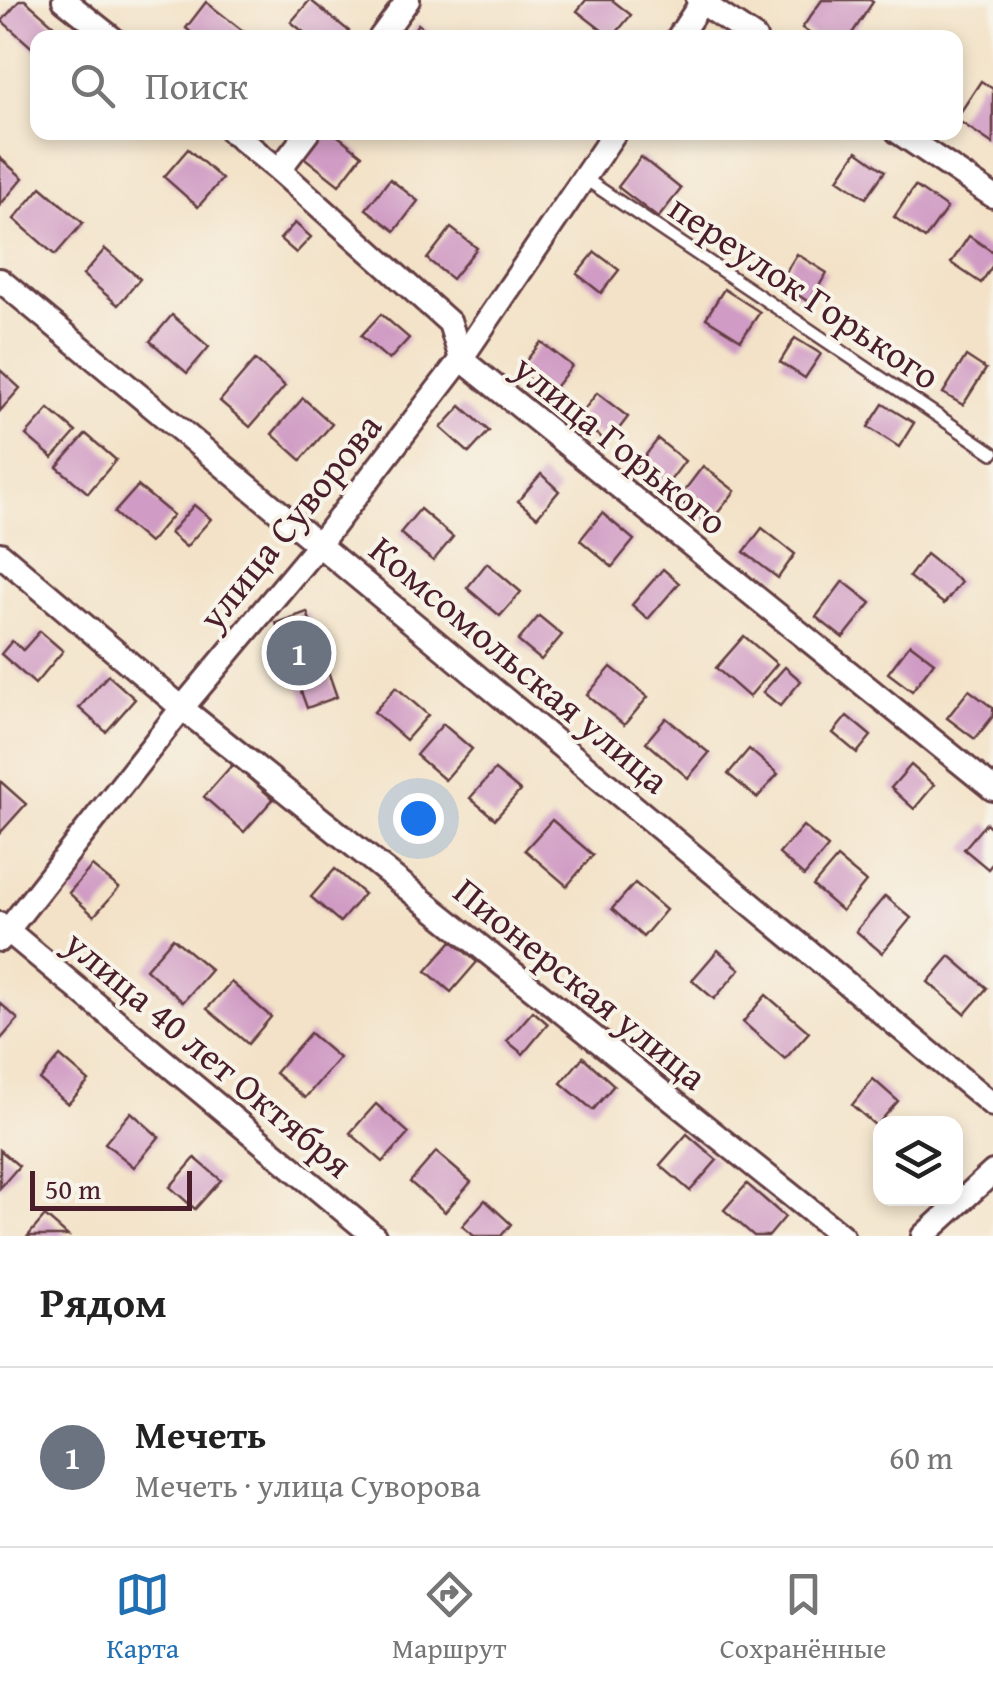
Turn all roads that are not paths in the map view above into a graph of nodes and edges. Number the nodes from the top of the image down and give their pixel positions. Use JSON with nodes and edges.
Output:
{"nodes":[{"id":1,"x":64,"y":0,"type":"edge"},
{"id":2,"x":408,"y":0,"type":"edge"},
{"id":3,"x":701,"y":1,"type":"edge"},
{"id":4,"x":102,"y":30,"type":"edge"},
{"id":5,"x":386,"y":30,"type":"edge"},
{"id":6,"x":683,"y":30,"type":"edge"},
{"id":7,"x":743,"y":30,"type":"edge"},
{"id":8,"x":242,"y":140,"type":"edge"},
{"id":9,"x":302,"y":140,"type":"edge"},
{"id":10,"x":610,"y":140,"type":"edge"},
{"id":11,"x":910,"y":140,"type":"edge"},
{"id":12,"x":279,"y":170,"type":"junction"},
{"id":13,"x":584,"y":178,"type":"junction"},
{"id":14,"x":993,"y":196,"type":"edge"},
{"id":15,"x":0,"y":280,"type":"edge"},
{"id":16,"x":461,"y":359,"type":"junction"},
{"id":17,"x":993,"y":453,"type":"edge"},
{"id":18,"x":320,"y":543,"type":"junction"},
{"id":19,"x":0,"y":554,"type":"edge"},
{"id":20,"x":182,"y":708,"type":"junction"},
{"id":21,"x":991,"y":783,"type":"edge"},
{"id":22,"x":3,"y":931,"type":"edge"},
{"id":23,"x":993,"y":1105,"type":"edge"},
{"id":24,"x":993,"y":1172,"type":"edge"},
{"id":25,"x":374,"y":1236,"type":"edge"},
{"id":26,"x":842,"y":1236,"type":"edge"},
{"id":27,"x":924,"y":1236,"type":"edge"}],
"edges":[{"from":1,"to":4,"type":"street"},
{"from":2,"to":5,"type":"street"},
{"from":3,"to":6,"type":"street"},
{"from":3,"to":7,"type":"street"},
{"from":8,"to":12,"type":"street","name":"улица Горького"},
{"from":9,"to":12,"type":"street"},
{"from":10,"to":13,"type":"street","name":"улица Суворова"},
{"from":11,"to":14,"type":"street"},
{"from":12,"to":16,"type":"street","name":"улица Горького"},
{"from":13,"to":16,"type":"street","name":"улица Суворова"},
{"from":13,"to":17,"type":"lane","name":"переулок Горького"},
{"from":15,"to":18,"type":"street","name":"Комсомольская улица"},
{"from":16,"to":18,"type":"street","name":"улица Суворова"},
{"from":16,"to":21,"type":"street","name":"улица Горького"},
{"from":18,"to":20,"type":"street","name":"улица Суворова"},
{"from":18,"to":23,"type":"street","name":"Комсомольская улица"},
{"from":19,"to":20,"type":"street","name":"Пионерская улица"},
{"from":20,"to":22,"type":"street","name":"улица Суворова"},
{"from":20,"to":26,"type":"street","name":"Пионерская улица"},
{"from":22,"to":25,"type":"street","name":"улица 40 лет Октября"},
{"from":24,"to":27,"type":"street"}]}
